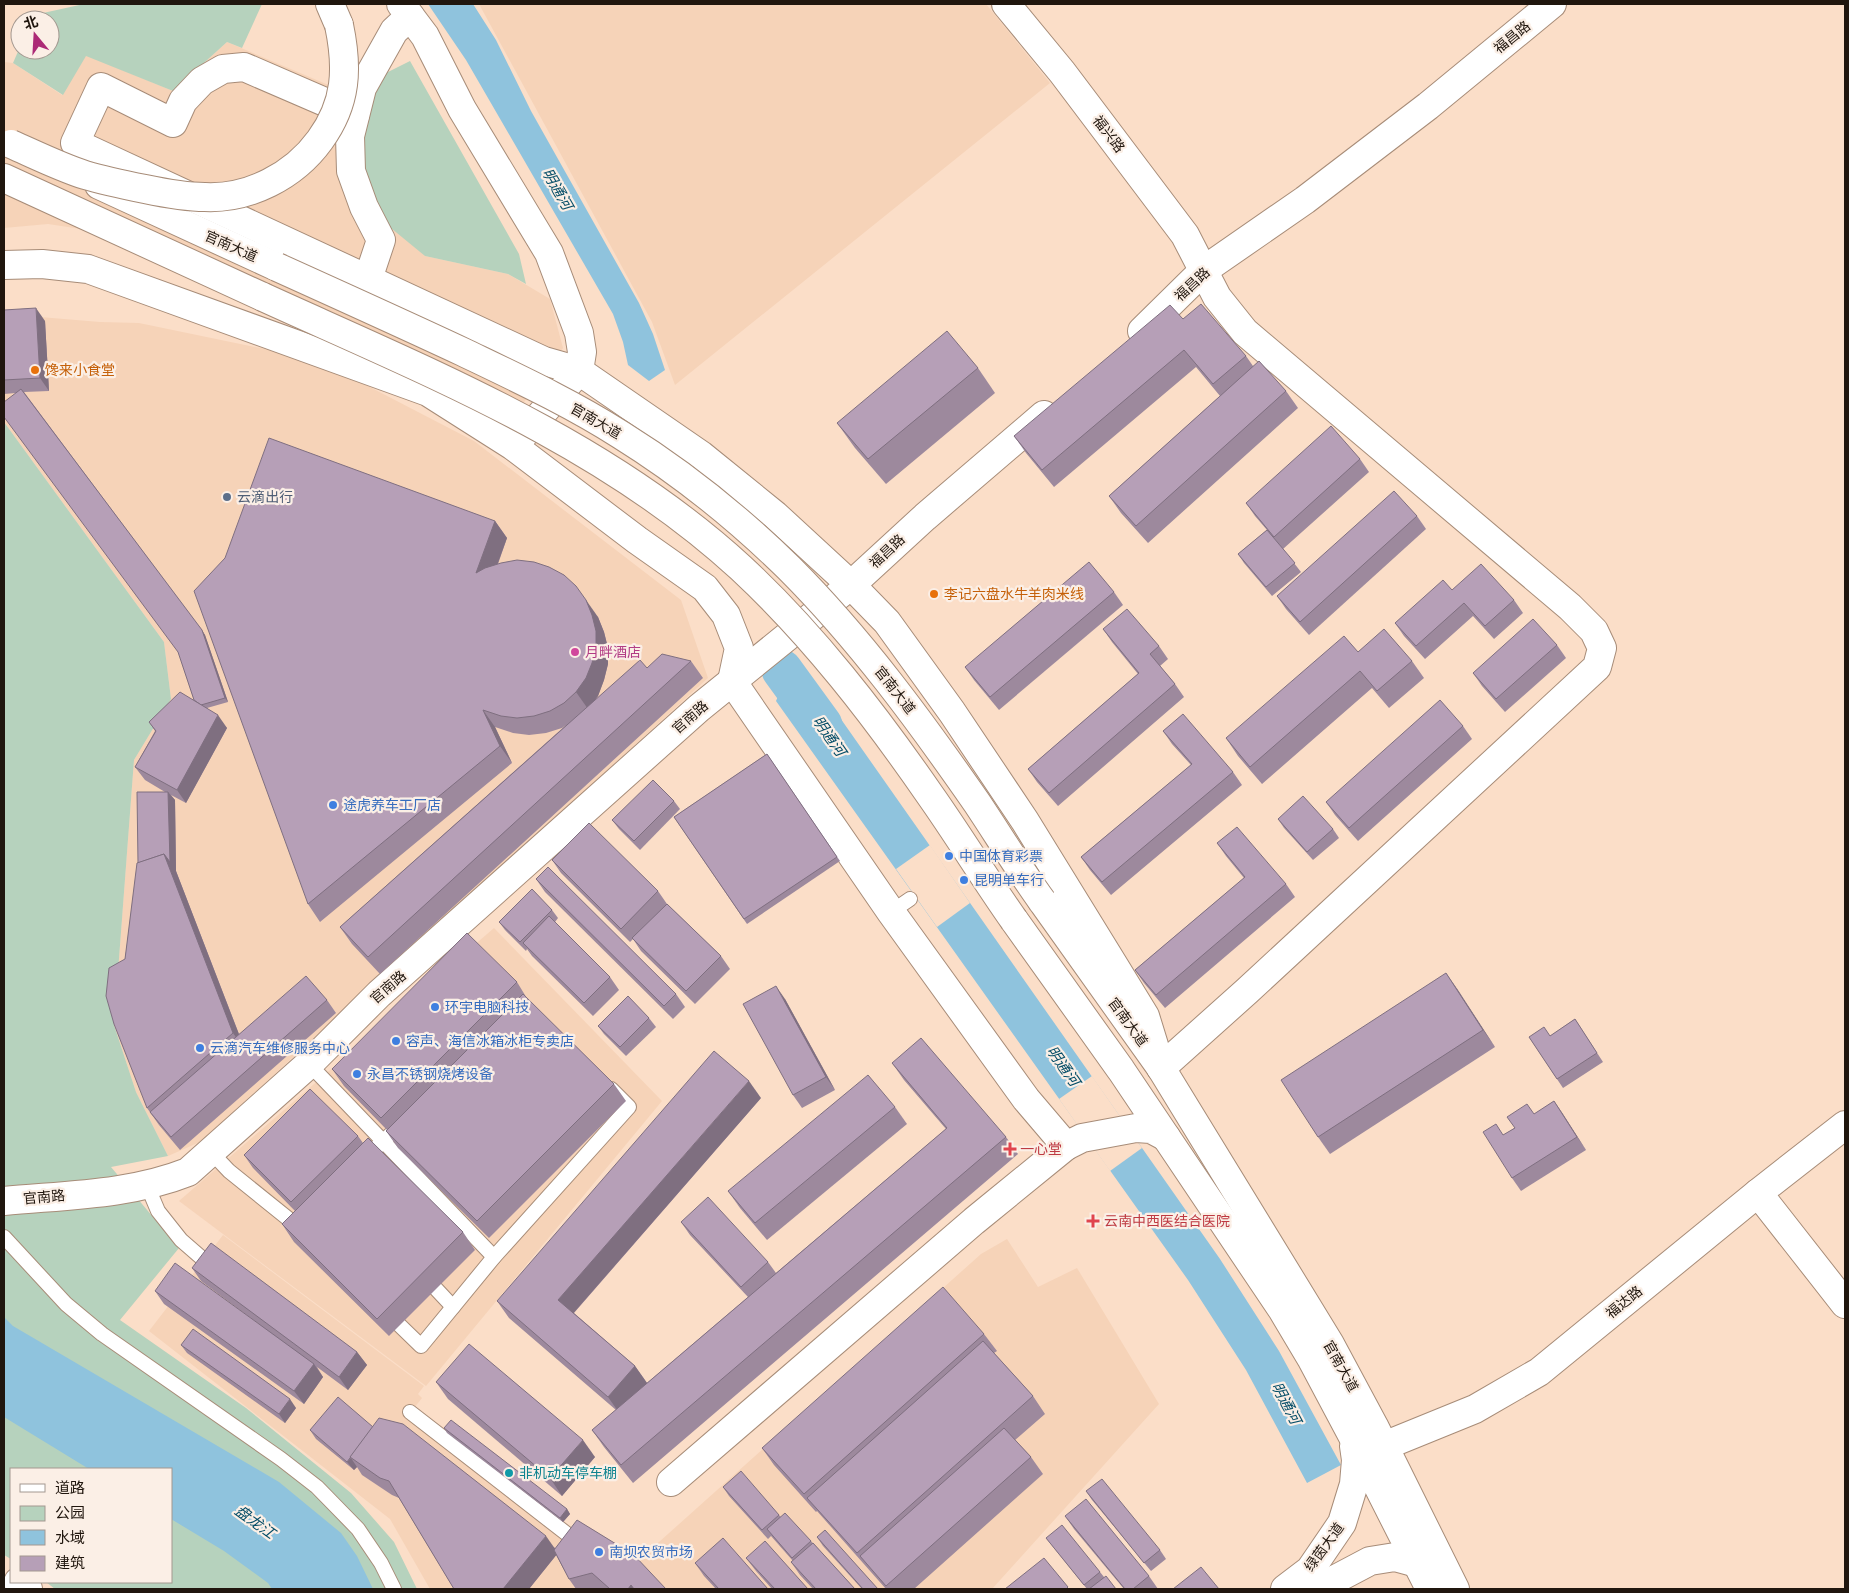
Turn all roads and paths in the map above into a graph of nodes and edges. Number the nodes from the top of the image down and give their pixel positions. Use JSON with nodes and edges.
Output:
{"nodes":[{"id":1,"x":330,"y":4,"type":"edge"},
{"id":2,"x":1006,"y":4,"type":"edge"},
{"id":3,"x":1552,"y":4,"type":"edge"},
{"id":4,"x":406,"y":10,"type":"edge"},
{"id":5,"x":355,"y":115,"type":"junction"},
{"id":6,"x":8,"y":143,"type":"edge"},
{"id":7,"x":4,"y":178,"type":"edge"},
{"id":8,"x":4,"y":265,"type":"edge"},
{"id":9,"x":1204,"y":270,"type":"junction"},
{"id":10,"x":368,"y":279,"type":"junction"},
{"id":11,"x":1125,"y":346,"type":"edge"},
{"id":12,"x":579,"y":371,"type":"junction"},
{"id":13,"x":1066,"y":396,"type":"edge"},
{"id":14,"x":514,"y":446,"type":"junction"},
{"id":15,"x":851,"y":584,"type":"junction"},
{"id":16,"x":732,"y":681,"type":"junction"},
{"id":17,"x":309,"y":1064,"type":"junction"},
{"id":18,"x":1161,"y":1068,"type":"junction"},
{"id":19,"x":602,"y":1081,"type":"edge"},
{"id":20,"x":412,"y":1115,"type":"edge"},
{"id":21,"x":1845,"y":1125,"type":"edge"},
{"id":22,"x":1166,"y":1137,"type":"junction"},
{"id":23,"x":383,"y":1141,"type":"junction"},
{"id":24,"x":1074,"y":1142,"type":"junction"},
{"id":25,"x":210,"y":1152,"type":"junction"},
{"id":26,"x":357,"y":1165,"type":"edge"},
{"id":27,"x":147,"y":1185,"type":"junction"},
{"id":28,"x":1758,"y":1193,"type":"junction"},
{"id":29,"x":4,"y":1201,"type":"edge"},
{"id":30,"x":309,"y":1236,"type":"edge"},
{"id":31,"x":4,"y":1237,"type":"edge"},
{"id":32,"x":494,"y":1257,"type":"junction"},
{"id":33,"x":204,"y":1260,"type":"edge"},
{"id":34,"x":412,"y":1263,"type":"edge"},
{"id":35,"x":1845,"y":1304,"type":"edge"},
{"id":36,"x":379,"y":1305,"type":"edge"},
{"id":37,"x":453,"y":1307,"type":"junction"},
{"id":38,"x":410,"y":1412,"type":"dead end"},
{"id":39,"x":1353,"y":1437,"type":"junction"},
{"id":40,"x":1384,"y":1446,"type":"junction"},
{"id":41,"x":671,"y":1482,"type":"dead end"},
{"id":42,"x":576,"y":1541,"type":"edge"},
{"id":43,"x":1417,"y":1563,"type":"junction"},
{"id":44,"x":394,"y":1589,"type":"edge"},
{"id":45,"x":1285,"y":1589,"type":"edge"},
{"id":46,"x":1317,"y":1589,"type":"edge"},
{"id":47,"x":1430,"y":1589,"type":"edge"},
{"id":48,"x":1455,"y":1589,"type":"edge"}],
"edges":[{"from":1,"to":6,"type":"main road","bridge":true},
{"from":2,"to":9,"type":"main road","name":"福兴路"},
{"from":3,"to":9,"type":"main road","name":"福昌路"},
{"from":4,"to":5,"type":"main road"},
{"from":4,"to":12,"type":"main road"},
{"from":5,"to":10,"type":"main road"},
{"from":5,"to":10,"type":"main road"},
{"from":6,"to":18,"type":"main road","name":"官南大道","bridge":true},
{"from":7,"to":22,"type":"main road","name":"官南大道","bridge":true},
{"from":8,"to":14,"type":"main road"},
{"from":9,"to":11,"type":"main road","name":"福昌路"},
{"from":9,"to":18,"type":"main road","name":"福兴路"},
{"from":10,"to":12,"type":"main road"},
{"from":12,"to":14,"type":"main road"},
{"from":12,"to":15,"type":"main road"},
{"from":13,"to":15,"type":"main road","name":"福昌路"},
{"from":14,"to":16,"type":"main road"},
{"from":15,"to":16,"type":"main road","name":"福昌路"},
{"from":15,"to":18,"type":"main road"},
{"from":16,"to":17,"type":"main road","name":"官南路"},
{"from":16,"to":24,"type":"main road"},
{"from":17,"to":23,"type":"lane"},
{"from":17,"to":25,"type":"main road","name":"官南路"},
{"from":18,"to":40,"type":"main road","name":"官南大道"},
{"from":19,"to":32,"type":"lane"},
{"from":20,"to":23,"type":"lane"},
{"from":21,"to":28,"type":"main road","name":"福达路"},
{"from":22,"to":24,"type":"main road"},
{"from":22,"to":39,"type":"main road","name":"官南大道"},
{"from":23,"to":26,"type":"lane"},
{"from":23,"to":32,"type":"lane"},
{"from":24,"to":41,"type":"main road"},
{"from":25,"to":27,"type":"main road","name":"官南路"},
{"from":25,"to":30,"type":"lane"},
{"from":27,"to":29,"type":"main road","name":"官南路"},
{"from":27,"to":33,"type":"lane"},
{"from":28,"to":35,"type":"main road"},
{"from":28,"to":40,"type":"main road","name":"福达路"},
{"from":31,"to":44,"type":"lane"},
{"from":32,"to":37,"type":"lane"},
{"from":34,"to":37,"type":"lane"},
{"from":36,"to":37,"type":"lane"},
{"from":38,"to":42,"type":"lane"},
{"from":39,"to":43,"type":"main road","name":"官南大道"},
{"from":39,"to":45,"type":"main road","name":"绿茵大道"},
{"from":40,"to":48,"type":"main road","name":"官南大道"},
{"from":43,"to":46,"type":"main road","name":"绿茵大道"},
{"from":43,"to":47,"type":"main road","name":"官南大道"}]}
